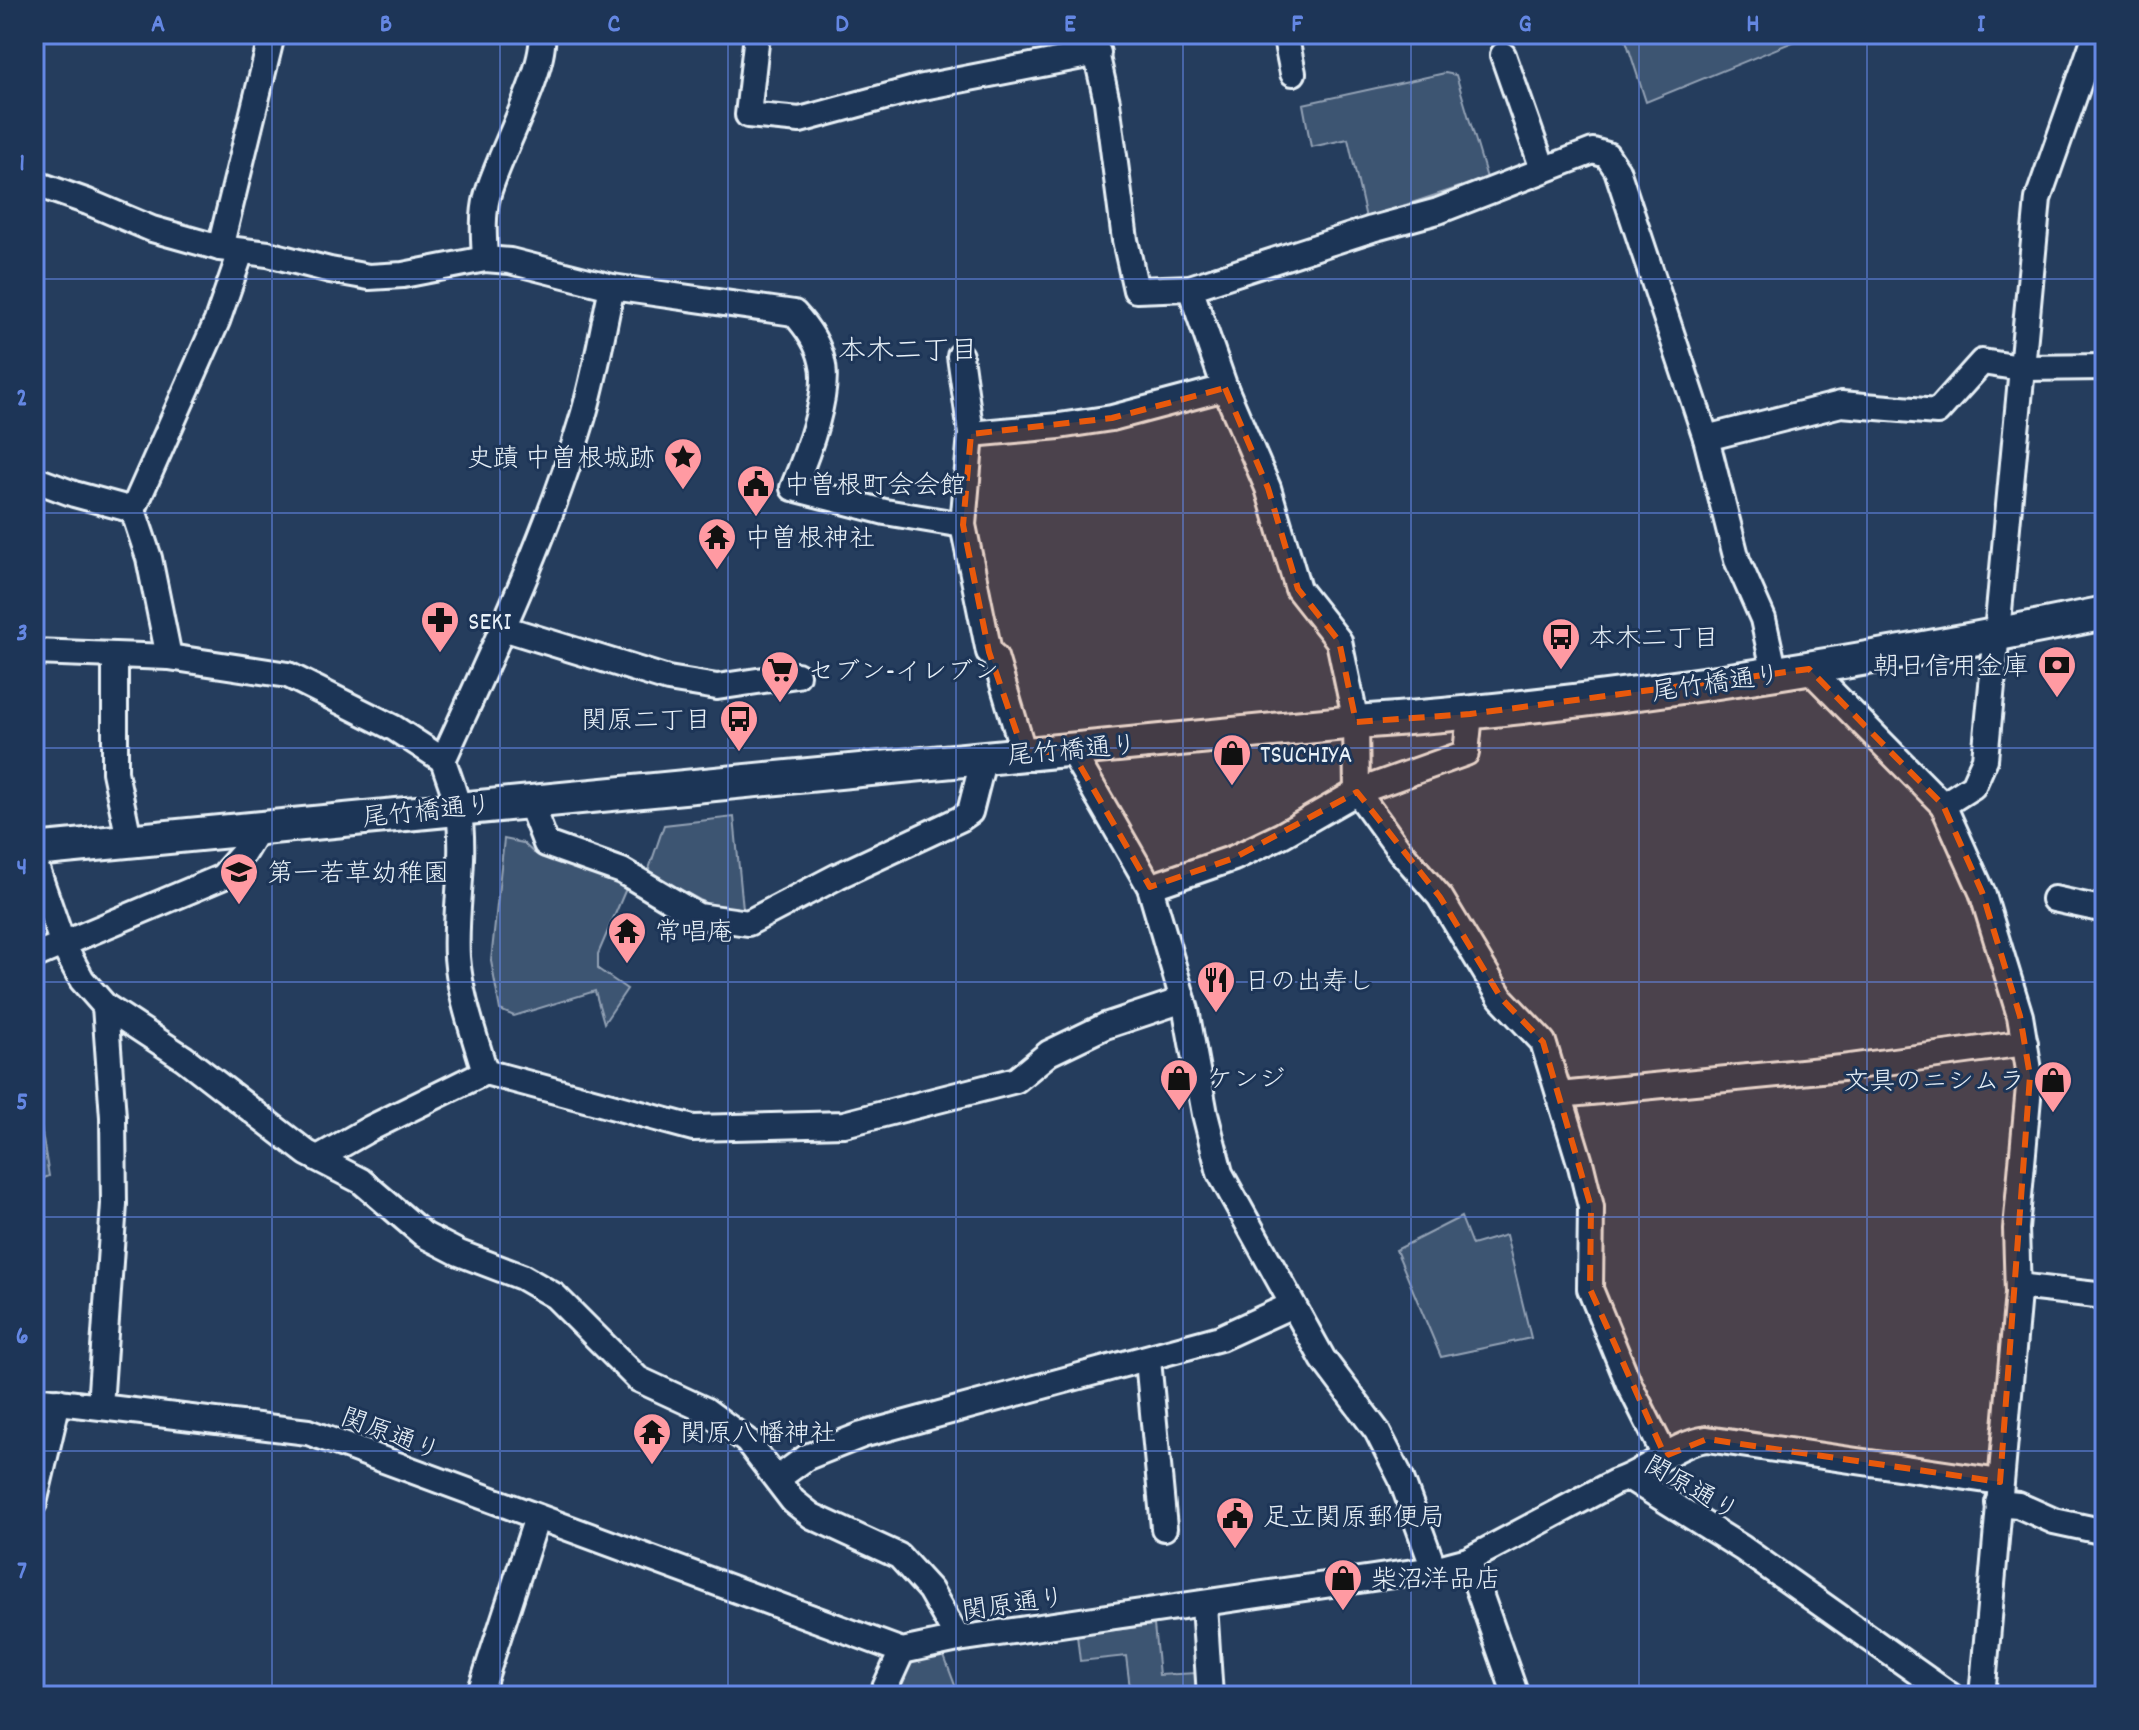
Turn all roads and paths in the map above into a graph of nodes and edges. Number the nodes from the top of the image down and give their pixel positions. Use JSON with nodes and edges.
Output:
{"nodes":[{"id":1,"x":266,"y":34,"type":"edge"},
{"id":2,"x":542,"y":34,"type":"edge"},
{"id":3,"x":757,"y":34,"type":"edge"},
{"id":4,"x":1285,"y":34,"type":"edge"},
{"id":5,"x":2092,"y":36,"type":"edge"},
{"id":6,"x":1095,"y":44,"type":"edge"},
{"id":7,"x":1503,"y":55,"type":"dead end"},
{"id":8,"x":1293,"y":73,"type":"dead end"},
{"id":9,"x":1543,"y":169,"type":"junction"},
{"id":10,"x":34,"y":183,"type":"edge"},
{"id":11,"x":231,"y":250,"type":"junction"},
{"id":12,"x":485,"y":259,"type":"junction"},
{"id":13,"x":612,"y":287,"type":"junction"},
{"id":14,"x":1190,"y":288,"type":"junction"},
{"id":15,"x":960,"y":356,"type":"dead end"},
{"id":16,"x":2105,"y":367,"type":"edge"},
{"id":17,"x":2021,"y":368,"type":"junction"},
{"id":18,"x":1225,"y":388,"type":"junction"},
{"id":19,"x":971,"y":434,"type":"junction"},
{"id":20,"x":1706,"y":438,"type":"junction"},
{"id":21,"x":34,"y":479,"type":"edge"},
{"id":22,"x":133,"y":510,"type":"junction"},
{"id":23,"x":963,"y":525,"type":"junction"},
{"id":24,"x":2105,"y":613,"type":"edge"},
{"id":25,"x":503,"y":628,"type":"junction"},
{"id":26,"x":1997,"y":635,"type":"junction"},
{"id":27,"x":34,"y":652,"type":"edge"},
{"id":28,"x":115,"y":656,"type":"junction"},
{"id":29,"x":169,"y":657,"type":"junction"},
{"id":30,"x":1809,"y":669,"type":"junction"},
{"id":31,"x":1775,"y":674,"type":"junction"},
{"id":32,"x":797,"y":675,"type":"dead end"},
{"id":33,"x":1470,"y":714,"type":"junction"},
{"id":34,"x":1356,"y":722,"type":"junction"},
{"id":35,"x":1071,"y":750,"type":"junction"},
{"id":36,"x":1024,"y":754,"type":"junction"},
{"id":37,"x":984,"y":757,"type":"junction"},
{"id":38,"x":443,"y":760,"type":"junction"},
{"id":39,"x":1357,"y":792,"type":"junction"},
{"id":40,"x":529,"y":800,"type":"junction"},
{"id":41,"x":1943,"y":805,"type":"junction"},
{"id":42,"x":458,"y":807,"type":"junction"},
{"id":43,"x":259,"y":827,"type":"junction"},
{"id":44,"x":129,"y":839,"type":"junction"},
{"id":45,"x":34,"y":850,"type":"edge"},
{"id":46,"x":34,"y":861,"type":"edge"},
{"id":47,"x":1150,"y":887,"type":"junction"},
{"id":48,"x":2054,"y":899,"type":"dead end"},
{"id":49,"x":2105,"y":910,"type":"edge"},
{"id":50,"x":63,"y":945,"type":"junction"},
{"id":51,"x":34,"y":956,"type":"edge"},
{"id":52,"x":1183,"y":1000,"type":"junction"},
{"id":53,"x":105,"y":1006,"type":"junction"},
{"id":54,"x":2025,"y":1043,"type":"junction"},
{"id":55,"x":485,"y":1072,"type":"junction"},
{"id":56,"x":1559,"y":1095,"type":"junction"},
{"id":57,"x":318,"y":1158,"type":"junction"},
{"id":58,"x":2018,"y":1286,"type":"junction"},
{"id":59,"x":2105,"y":1296,"type":"edge"},
{"id":60,"x":1292,"y":1305,"type":"junction"},
{"id":61,"x":1148,"y":1360,"type":"junction"},
{"id":62,"x":46,"y":1400,"type":"edge"},
{"id":63,"x":100,"y":1406,"type":"junction"},
{"id":64,"x":1665,"y":1456,"type":"junction"},
{"id":65,"x":1630,"y":1478,"type":"junction"},
{"id":66,"x":777,"y":1479,"type":"junction"},
{"id":67,"x":1999,"y":1493,"type":"junction"},
{"id":68,"x":34,"y":1503,"type":"edge"},
{"id":69,"x":537,"y":1517,"type":"junction"},
{"id":70,"x":1164,"y":1528,"type":"dead end"},
{"id":71,"x":2105,"y":1532,"type":"edge"},
{"id":72,"x":1468,"y":1560,"type":"junction"},
{"id":73,"x":1434,"y":1569,"type":"junction"},
{"id":74,"x":1204,"y":1605,"type":"junction"},
{"id":75,"x":958,"y":1639,"type":"junction"},
{"id":76,"x":902,"y":1651,"type":"junction"},
{"id":77,"x":479,"y":1696,"type":"edge"},
{"id":78,"x":886,"y":1696,"type":"edge"},
{"id":79,"x":1210,"y":1696,"type":"edge"},
{"id":80,"x":1516,"y":1696,"type":"edge"},
{"id":81,"x":1951,"y":1696,"type":"edge"},
{"id":82,"x":1982,"y":1696,"type":"edge"}],
"edges":[{"from":1,"to":11,"type":"street"},
{"from":2,"to":12,"type":"street"},
{"from":3,"to":6,"type":"street"},
{"from":4,"to":8,"type":"street"},
{"from":5,"to":17,"type":"street"},
{"from":6,"to":14,"type":"street"},
{"from":7,"to":9,"type":"street"},
{"from":9,"to":14,"type":"street"},
{"from":9,"to":20,"type":"street"},
{"from":10,"to":11,"type":"street"},
{"from":11,"to":12,"type":"street"},
{"from":11,"to":22,"type":"street"},
{"from":12,"to":13,"type":"street"},
{"from":13,"to":23,"type":"street"},
{"from":13,"to":25,"type":"street"},
{"from":14,"to":18,"type":"street"},
{"from":15,"to":19,"type":"street"},
{"from":16,"to":17,"type":"street"},
{"from":17,"to":20,"type":"street"},
{"from":17,"to":26,"type":"street"},
{"from":18,"to":19,"type":"street"},
{"from":18,"to":34,"type":"street"},
{"from":19,"to":23,"type":"street"},
{"from":20,"to":31,"type":"street"},
{"from":21,"to":22,"type":"street"},
{"from":22,"to":29,"type":"street"},
{"from":23,"to":36,"type":"street"},
{"from":24,"to":26,"type":"main road","name":"尾竹橋通り"},
{"from":25,"to":32,"type":"street"},
{"from":25,"to":38,"type":"street"},
{"from":26,"to":30,"type":"main road","name":"尾竹橋通り"},
{"from":26,"to":41,"type":"street"},
{"from":27,"to":28,"type":"street"},
{"from":28,"to":29,"type":"street"},
{"from":28,"to":44,"type":"street"},
{"from":29,"to":38,"type":"street"},
{"from":30,"to":31,"type":"main road","name":"尾竹橋通り"},
{"from":30,"to":41,"type":"street"},
{"from":31,"to":33,"type":"main road","name":"尾竹橋通り"},
{"from":33,"to":34,"type":"main road","name":"尾竹橋通り"},
{"from":33,"to":39,"type":"street"},
{"from":34,"to":35,"type":"main road","name":"尾竹橋通り"},
{"from":34,"to":39,"type":"street"},
{"from":35,"to":36,"type":"main road","name":"尾竹橋通り"},
{"from":35,"to":47,"type":"street"},
{"from":36,"to":37,"type":"main road","name":"尾竹橋通り"},
{"from":37,"to":40,"type":"main road","name":"尾竹橋通り"},
{"from":37,"to":40,"type":"street"},
{"from":38,"to":42,"type":"street"},
{"from":39,"to":47,"type":"street"},
{"from":39,"to":56,"type":"street"},
{"from":40,"to":42,"type":"main road","name":"尾竹橋通り"},
{"from":41,"to":54,"type":"street"},
{"from":42,"to":43,"type":"main road","name":"尾竹橋通り"},
{"from":42,"to":55,"type":"street"},
{"from":43,"to":44,"type":"main road","name":"尾竹橋通り"},
{"from":43,"to":50,"type":"street"},
{"from":44,"to":45,"type":"main road","name":"尾竹橋通り"},
{"from":46,"to":50,"type":"street"},
{"from":47,"to":52,"type":"street"},
{"from":48,"to":49,"type":"street"},
{"from":50,"to":51,"type":"street"},
{"from":50,"to":53,"type":"street"},
{"from":52,"to":55,"type":"street"},
{"from":52,"to":60,"type":"street"},
{"from":53,"to":57,"type":"street"},
{"from":53,"to":63,"type":"street"},
{"from":54,"to":56,"type":"street"},
{"from":54,"to":58,"type":"street"},
{"from":55,"to":57,"type":"street"},
{"from":56,"to":64,"type":"street"},
{"from":57,"to":66,"type":"street"},
{"from":58,"to":59,"type":"street"},
{"from":58,"to":67,"type":"street"},
{"from":60,"to":61,"type":"street"},
{"from":60,"to":73,"type":"street"},
{"from":61,"to":66,"type":"street"},
{"from":61,"to":70,"type":"street"},
{"from":62,"to":63,"type":"street","name":"関原通り"},
{"from":62,"to":68,"type":"street"},
{"from":63,"to":69,"type":"street","name":"関原通り"},
{"from":64,"to":65,"type":"street"},
{"from":64,"to":67,"type":"street"},
{"from":65,"to":72,"type":"street","name":"関原通り"},
{"from":65,"to":81,"type":"street","name":"関原通り"},
{"from":66,"to":75,"type":"street"},
{"from":67,"to":71,"type":"street"},
{"from":67,"to":82,"type":"street"},
{"from":69,"to":76,"type":"street","name":"関原通り"},
{"from":69,"to":77,"type":"street"},
{"from":72,"to":73,"type":"street","name":"関原通り"},
{"from":72,"to":80,"type":"street"},
{"from":73,"to":74,"type":"street","name":"関原通り"},
{"from":74,"to":75,"type":"street","name":"関原通り"},
{"from":74,"to":79,"type":"street"},
{"from":75,"to":76,"type":"street","name":"関原通り"},
{"from":76,"to":78,"type":"street"}]}
